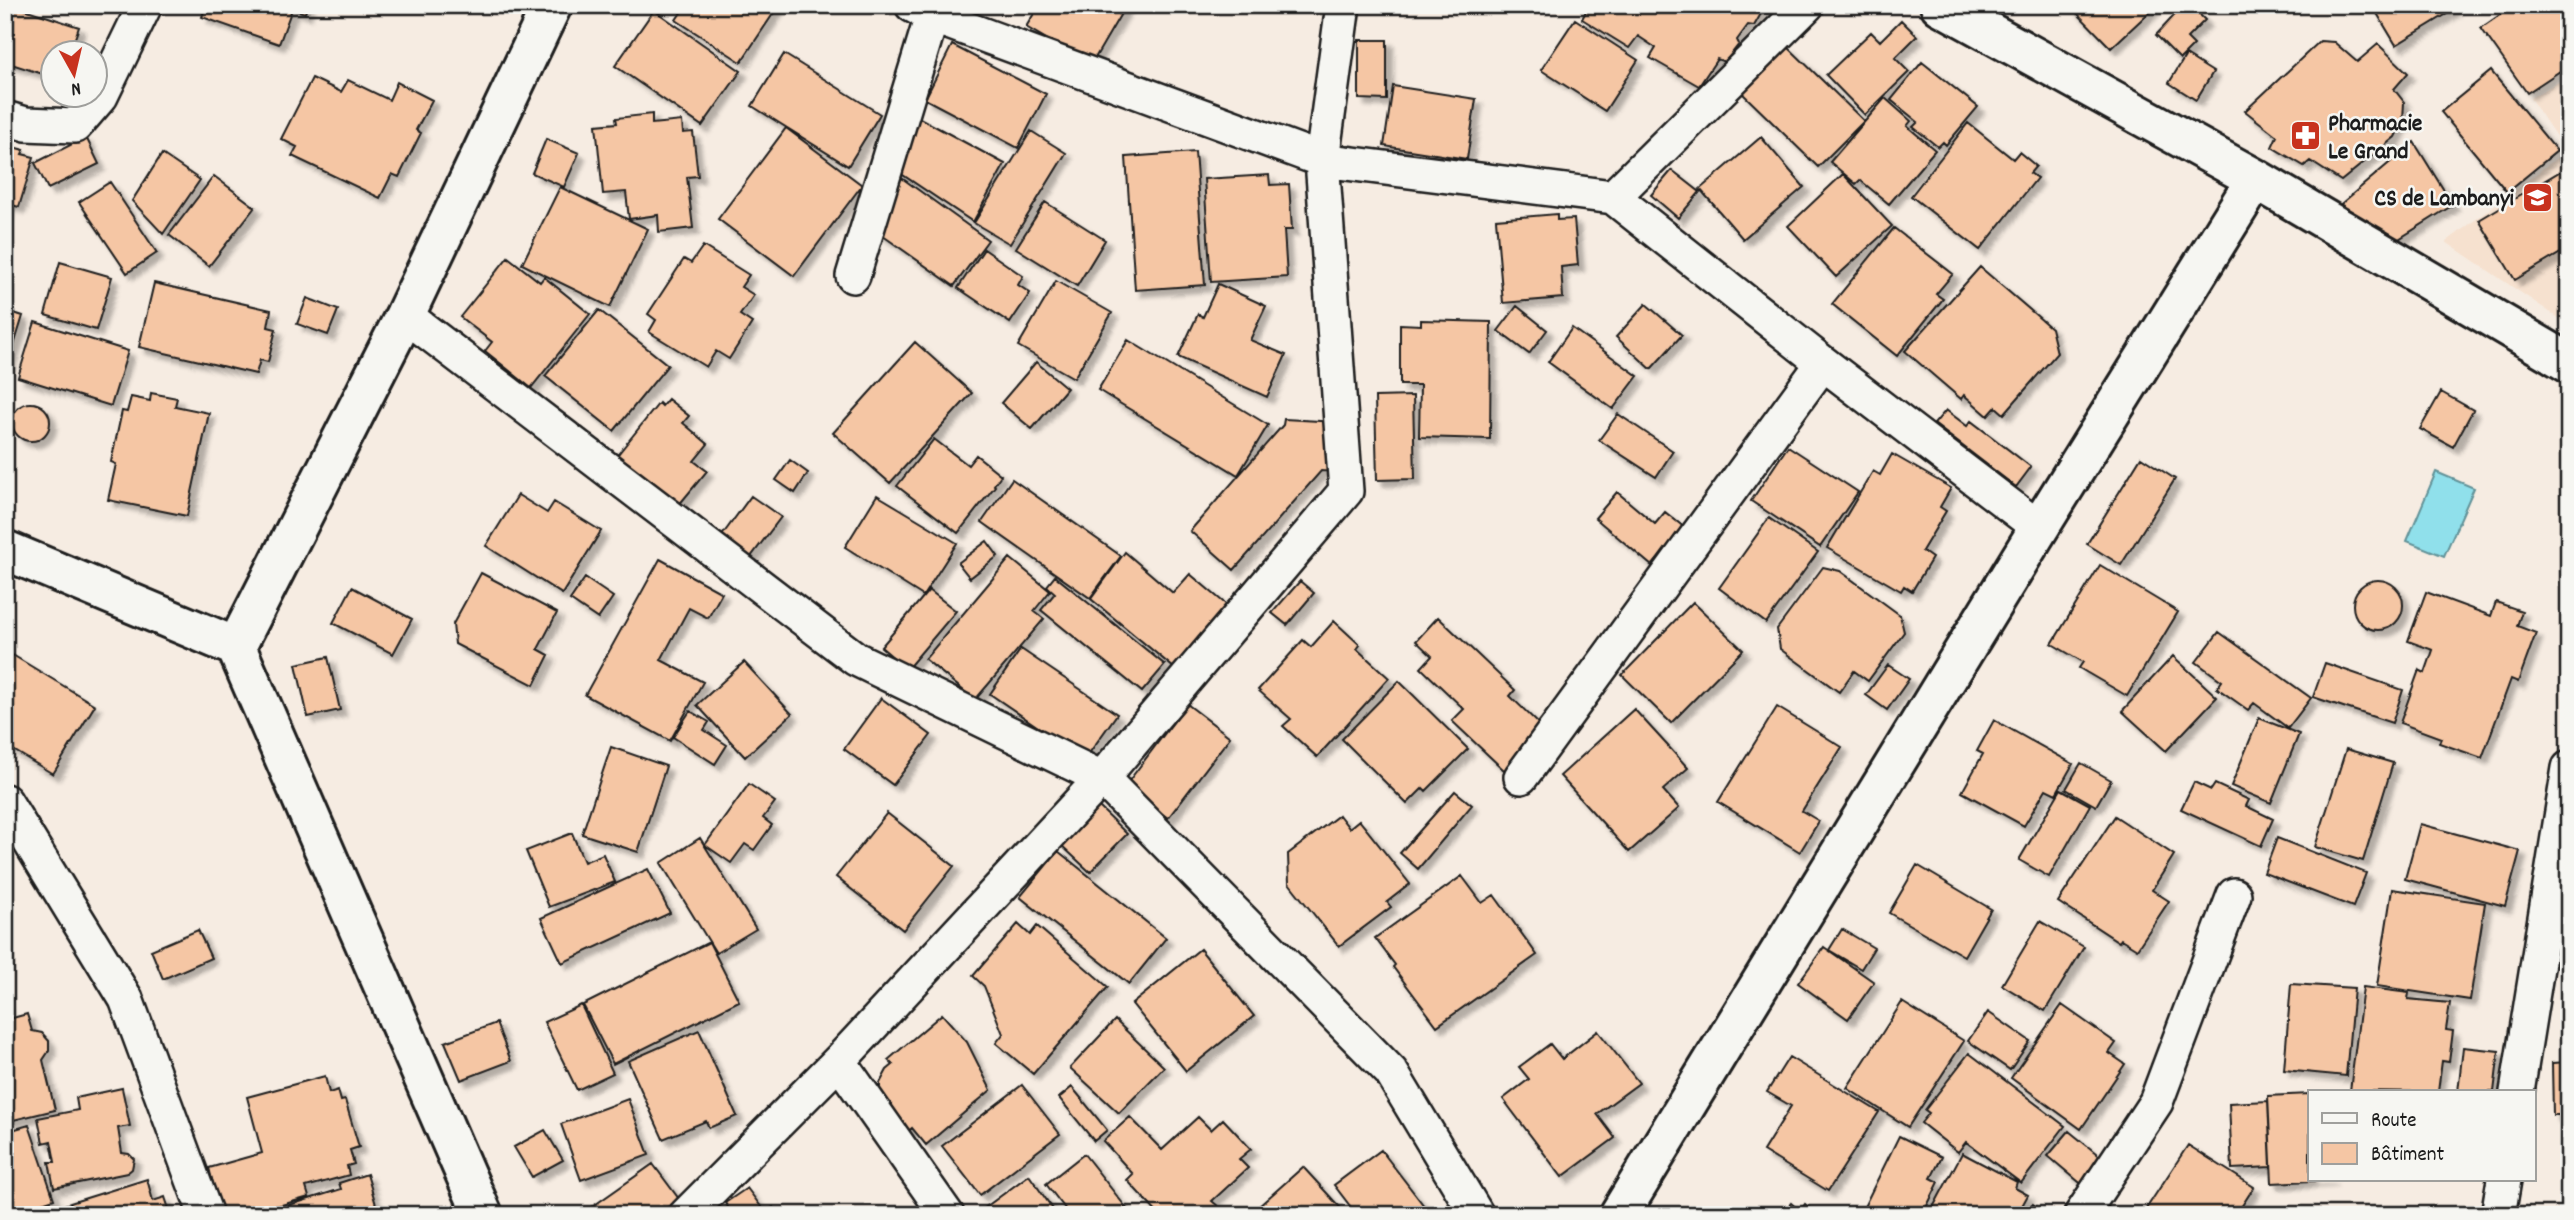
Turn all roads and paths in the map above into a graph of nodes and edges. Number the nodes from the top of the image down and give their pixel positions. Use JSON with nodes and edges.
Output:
{"nodes":[{"id":1,"x":145,"y":5,"type":"edge"},
{"id":2,"x":552,"y":5,"type":"edge"},
{"id":3,"x":1343,"y":5,"type":"edge"},
{"id":4,"x":1807,"y":5,"type":"edge"},
{"id":5,"x":1940,"y":5,"type":"edge"},
{"id":6,"x":927,"y":9,"type":"edge"},
{"id":7,"x":5,"y":118,"type":"edge"},
{"id":8,"x":1322,"y":160,"type":"junction"},
{"id":9,"x":2256,"y":180,"type":"junction"},
{"id":10,"x":1613,"y":197,"type":"junction"},
{"id":11,"x":853,"y":276,"type":"dead end"},
{"id":12,"x":405,"y":315,"type":"junction"},
{"id":13,"x":1823,"y":363,"type":"junction"},
{"id":14,"x":2569,"y":363,"type":"edge"},
{"id":15,"x":2039,"y":528,"type":"junction"},
{"id":16,"x":5,"y":550,"type":"edge"},
{"id":17,"x":236,"y":647,"type":"junction"},
{"id":18,"x":2569,"y":768,"type":"edge"},
{"id":19,"x":1521,"y":777,"type":"dead end"},
{"id":20,"x":1102,"y":778,"type":"junction"},
{"id":21,"x":5,"y":802,"type":"edge"},
{"id":22,"x":2234,"y":895,"type":"dead end"},
{"id":23,"x":839,"y":1061,"type":"junction"},
{"id":24,"x":2517,"y":1090,"type":"edge"},
{"id":25,"x":2504,"y":1182,"type":"edge"},
{"id":26,"x":206,"y":1215,"type":"edge"},
{"id":27,"x":483,"y":1215,"type":"edge"},
{"id":28,"x":686,"y":1215,"type":"edge"},
{"id":29,"x":947,"y":1215,"type":"edge"},
{"id":30,"x":1477,"y":1215,"type":"edge"},
{"id":31,"x":1619,"y":1215,"type":"edge"},
{"id":32,"x":2081,"y":1215,"type":"edge"},
{"id":33,"x":2498,"y":1215,"type":"edge"}],
"edges":[{"from":1,"to":7,"type":"street"},
{"from":2,"to":12,"type":"street"},
{"from":3,"to":8,"type":"street"},
{"from":4,"to":10,"type":"street"},
{"from":5,"to":9,"type":"street"},
{"from":6,"to":8,"type":"street"},
{"from":6,"to":11,"type":"street"},
{"from":8,"to":10,"type":"street"},
{"from":8,"to":20,"type":"street"},
{"from":9,"to":14,"type":"street"},
{"from":9,"to":15,"type":"street"},
{"from":10,"to":13,"type":"street"},
{"from":12,"to":17,"type":"street"},
{"from":12,"to":20,"type":"street"},
{"from":13,"to":15,"type":"street"},
{"from":13,"to":19,"type":"street"},
{"from":15,"to":31,"type":"street"},
{"from":16,"to":17,"type":"street"},
{"from":17,"to":27,"type":"street"},
{"from":18,"to":24,"type":"street"},
{"from":20,"to":23,"type":"street"},
{"from":20,"to":30,"type":"street"},
{"from":21,"to":26,"type":"street"},
{"from":22,"to":32,"type":"street"},
{"from":23,"to":28,"type":"street"},
{"from":23,"to":29,"type":"street"},
{"from":25,"to":33,"type":"street"}]}
